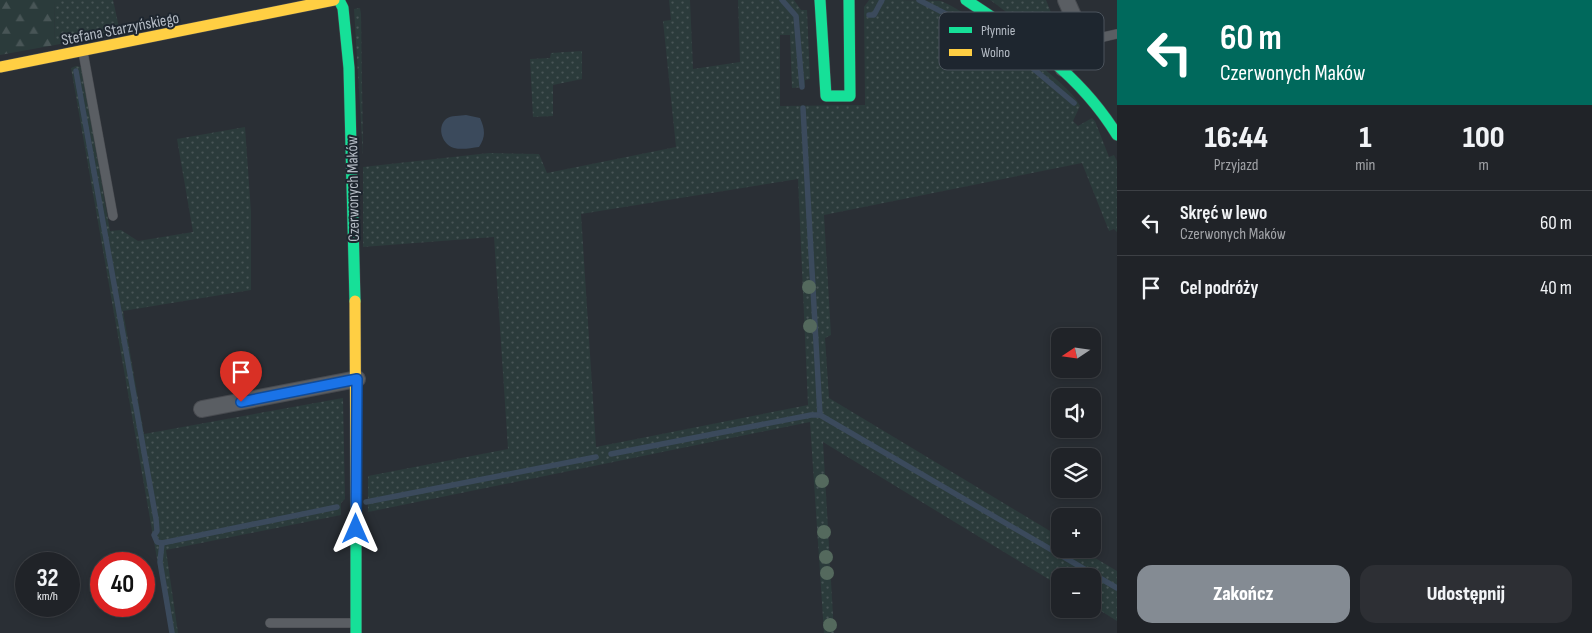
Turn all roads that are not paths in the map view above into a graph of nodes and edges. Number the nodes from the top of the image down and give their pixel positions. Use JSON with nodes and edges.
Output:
{"nodes":[{"id":1,"x":334,"y":0,"type":"edge"},
{"id":2,"x":339,"y":0,"type":"edge"},
{"id":3,"x":820,"y":0,"type":"edge"},
{"id":4,"x":849,"y":0,"type":"edge"},
{"id":5,"x":966,"y":0,"type":"edge"},
{"id":6,"x":1066,"y":0,"type":"edge"},
{"id":7,"x":984,"y":12,"type":"edge"},
{"id":8,"x":1071,"y":12,"type":"edge"},
{"id":9,"x":1117,"y":34,"type":"edge"},
{"id":10,"x":1104,"y":37,"type":"edge"},
{"id":11,"x":83,"y":51,"type":"junction"},
{"id":12,"x":0,"y":67,"type":"edge"},
{"id":13,"x":1065,"y":70,"type":"edge"},
{"id":14,"x":1117,"y":135,"type":"edge"},
{"id":15,"x":113,"y":216,"type":"dead end"},
{"id":16,"x":357,"y":379,"type":"junction"},
{"id":17,"x":202,"y":409,"type":"dead end"},
{"id":18,"x":270,"y":623,"type":"dead end"},
{"id":19,"x":356,"y":628,"type":"edge"}],
"edges":[{"from":1,"to":11,"type":"street","name":"Stefana Starzyńskiego"},
{"from":2,"to":16,"type":"street","name":"Czerwonych Maków"},
{"from":3,"to":4,"type":"street"},
{"from":5,"to":7,"type":"street"},
{"from":6,"to":8,"type":"street"},
{"from":9,"to":10,"type":"lane"},
{"from":11,"to":12,"type":"street","name":"Stefana Starzyńskiego"},
{"from":11,"to":15,"type":"lane"},
{"from":13,"to":14,"type":"street"},
{"from":16,"to":17,"type":"street"},
{"from":16,"to":19,"type":"street","name":"Czerwonych Maków"},
{"from":18,"to":19,"type":"lane","name":"Czerwonych Maków"}]}
